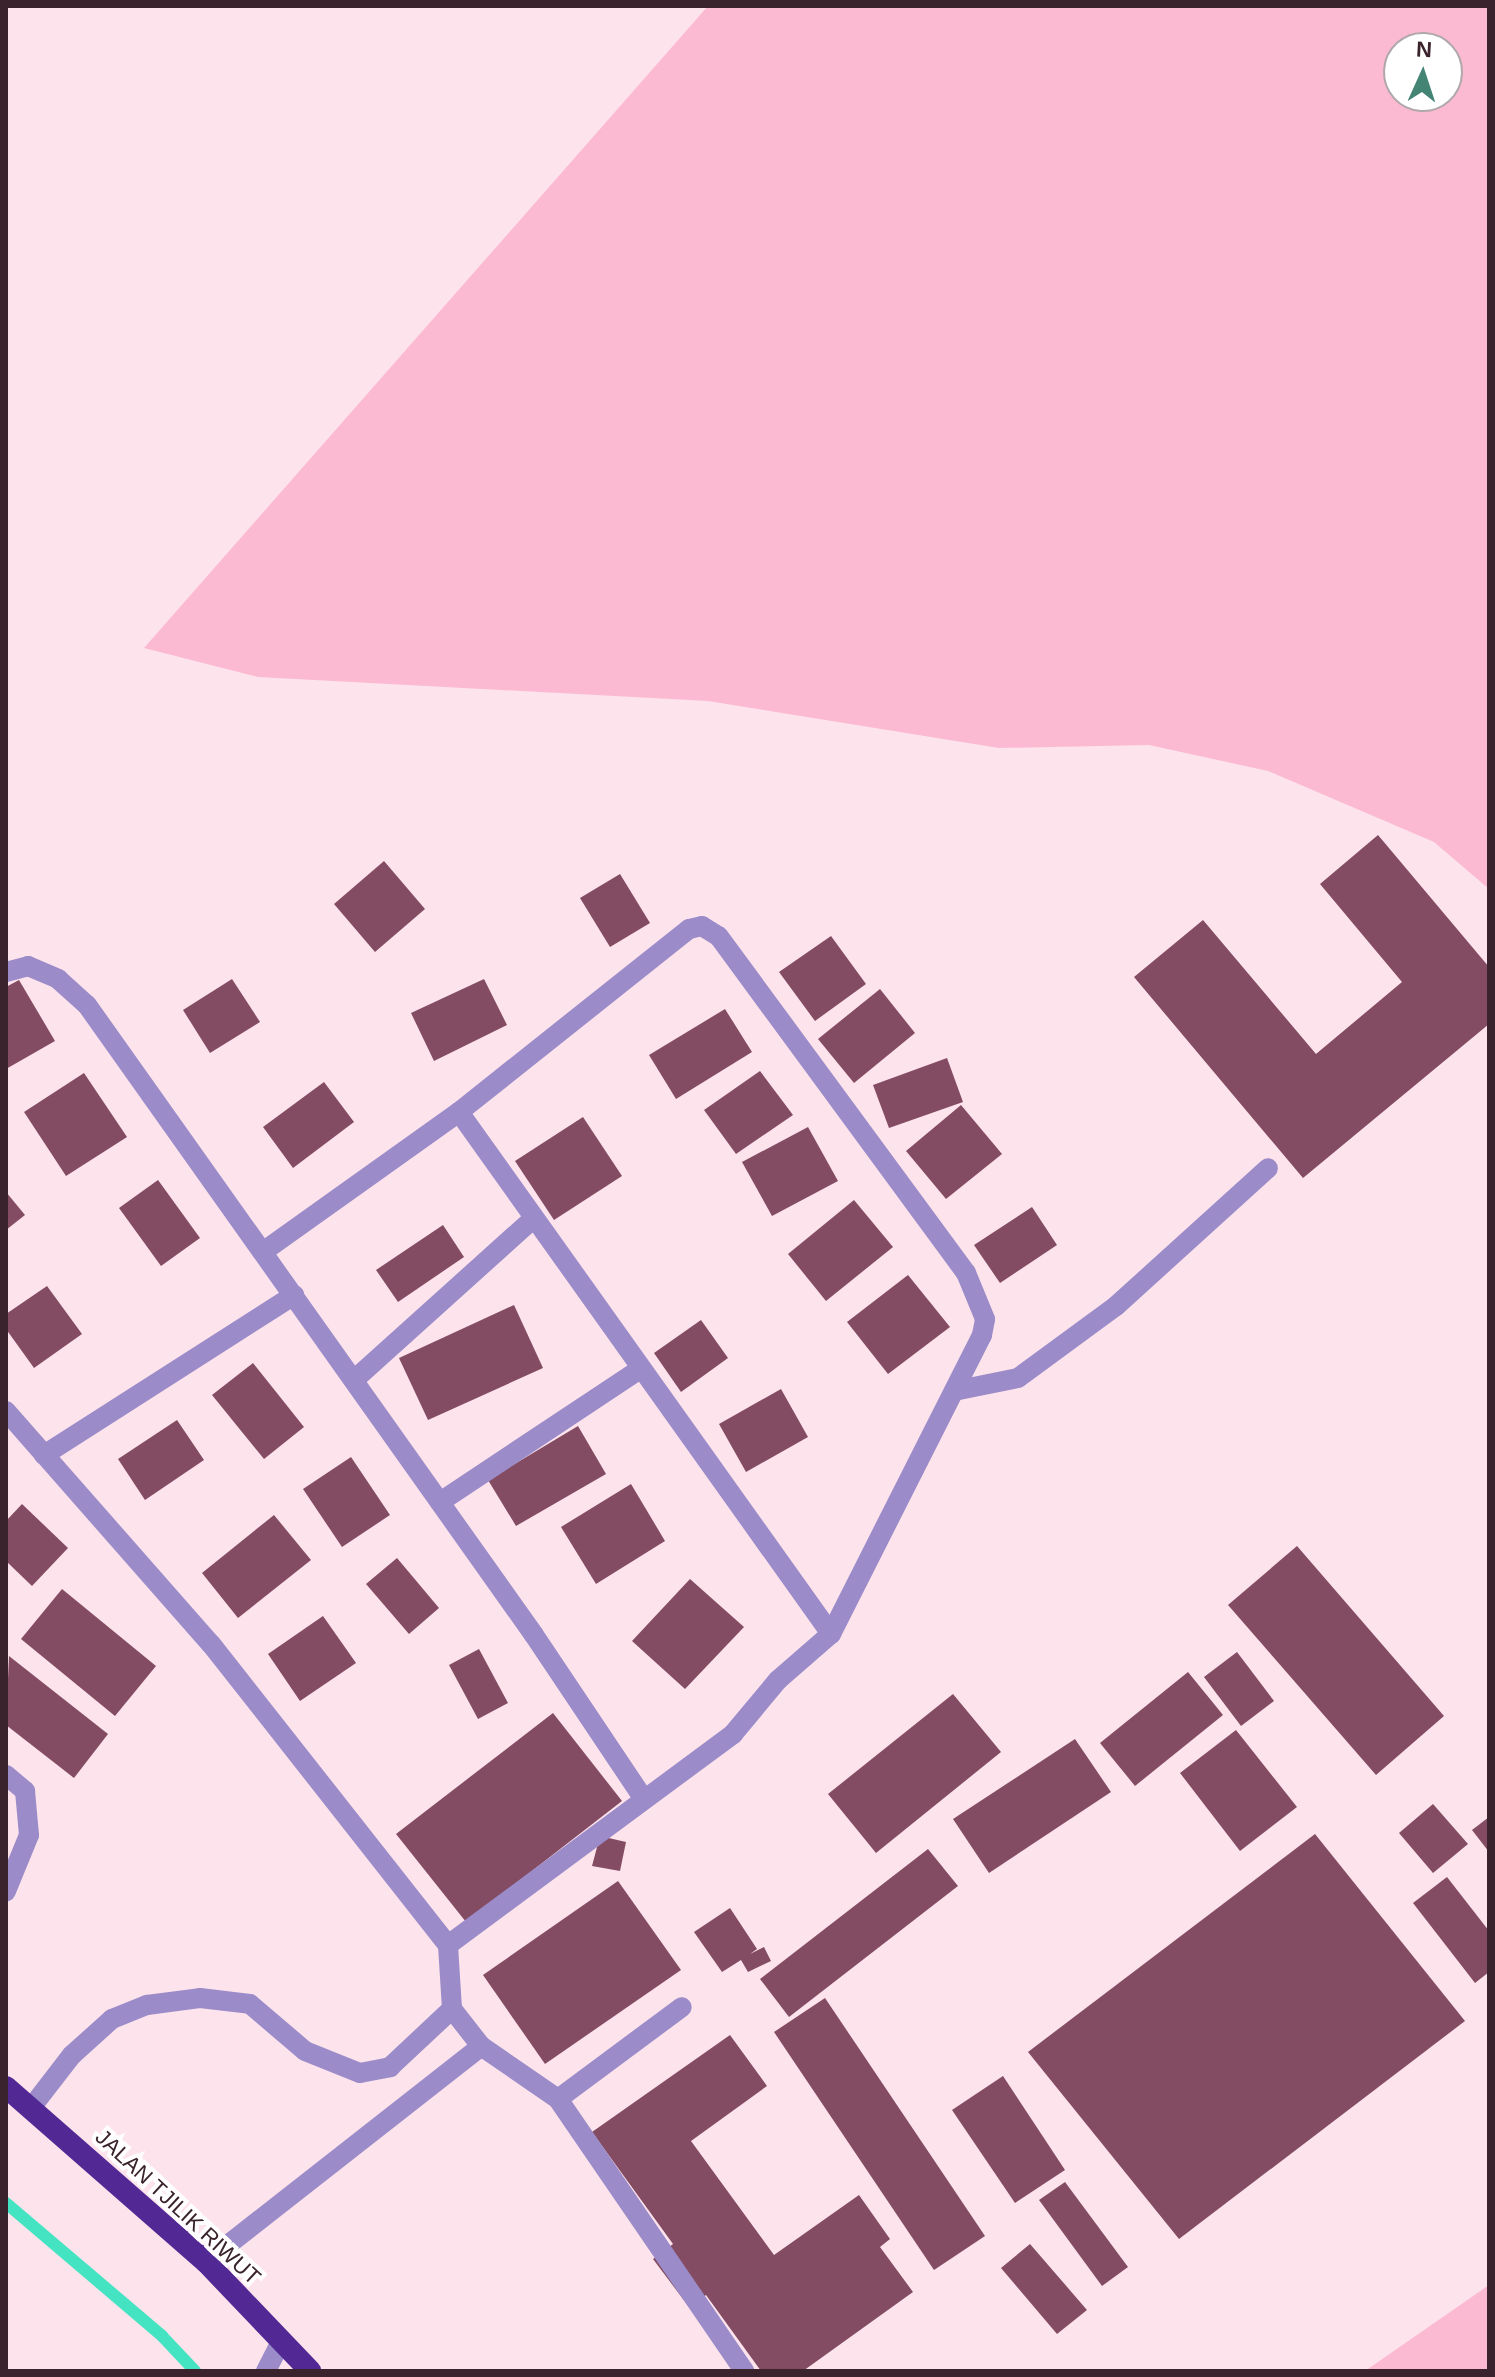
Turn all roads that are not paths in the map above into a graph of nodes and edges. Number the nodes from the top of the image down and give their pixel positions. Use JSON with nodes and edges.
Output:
{"nodes":[{"id":1,"x":6,"y":972,"type":"edge"},
{"id":2,"x":459,"y":1112,"type":"junction"},
{"id":3,"x":1268,"y":1168,"type":"dead end"},
{"id":4,"x":532,"y":1220,"type":"junction"},
{"id":5,"x":263,"y":1252,"type":"junction"},
{"id":6,"x":294,"y":1295,"type":"junction"},
{"id":7,"x":639,"y":1370,"type":"junction"},
{"id":8,"x":354,"y":1380,"type":"junction"},
{"id":9,"x":954,"y":1391,"type":"junction"},
{"id":10,"x":6,"y":1411,"type":"edge"},
{"id":11,"x":44,"y":1455,"type":"junction"},
{"id":12,"x":440,"y":1502,"type":"junction"},
{"id":13,"x":831,"y":1634,"type":"junction"},
{"id":14,"x":6,"y":1775,"type":"edge"},
{"id":15,"x":643,"y":1798,"type":"junction"},
{"id":16,"x":6,"y":1891,"type":"edge"},
{"id":17,"x":448,"y":1945,"type":"junction"},
{"id":18,"x":682,"y":2007,"type":"dead end"},
{"id":19,"x":452,"y":2009,"type":"junction"},
{"id":20,"x":481,"y":2046,"type":"junction"},
{"id":21,"x":6,"y":2087,"type":"edge"},
{"id":22,"x":558,"y":2099,"type":"junction"},
{"id":23,"x":31,"y":2108,"type":"junction"},
{"id":24,"x":206,"y":2262,"type":"junction"},
{"id":25,"x":281,"y":2341,"type":"junction"},
{"id":26,"x":266,"y":2371,"type":"edge"},
{"id":27,"x":310,"y":2371,"type":"edge"},
{"id":28,"x":744,"y":2371,"type":"edge"}],
"edges":[{"from":1,"to":5,"type":"street"},
{"from":2,"to":4,"type":"street"},
{"from":2,"to":5,"type":"street"},
{"from":2,"to":9,"type":"street"},
{"from":3,"to":9,"type":"street"},
{"from":4,"to":7,"type":"street"},
{"from":4,"to":8,"type":"street"},
{"from":5,"to":6,"type":"street"},
{"from":6,"to":8,"type":"street"},
{"from":6,"to":11,"type":"street"},
{"from":7,"to":12,"type":"street"},
{"from":7,"to":13,"type":"street"},
{"from":8,"to":12,"type":"street"},
{"from":9,"to":13,"type":"street"},
{"from":10,"to":11,"type":"street"},
{"from":11,"to":17,"type":"street"},
{"from":12,"to":15,"type":"street"},
{"from":13,"to":15,"type":"street"},
{"from":14,"to":16,"type":"street"},
{"from":15,"to":17,"type":"street"},
{"from":17,"to":19,"type":"street"},
{"from":18,"to":22,"type":"street"},
{"from":19,"to":20,"type":"street"},
{"from":19,"to":23,"type":"street"},
{"from":20,"to":22,"type":"street"},
{"from":20,"to":24,"type":"street"},
{"from":21,"to":23,"type":"highway","name":"JALAN TJILIK RIWUT"},
{"from":22,"to":28,"type":"street"},
{"from":23,"to":24,"type":"highway","name":"JALAN TJILIK RIWUT"},
{"from":24,"to":25,"type":"highway","name":"JALAN TJILIK RIWUT"},
{"from":25,"to":26,"type":"street"},
{"from":25,"to":27,"type":"highway","name":"JALAN TJILIK RIWUT"}]}
